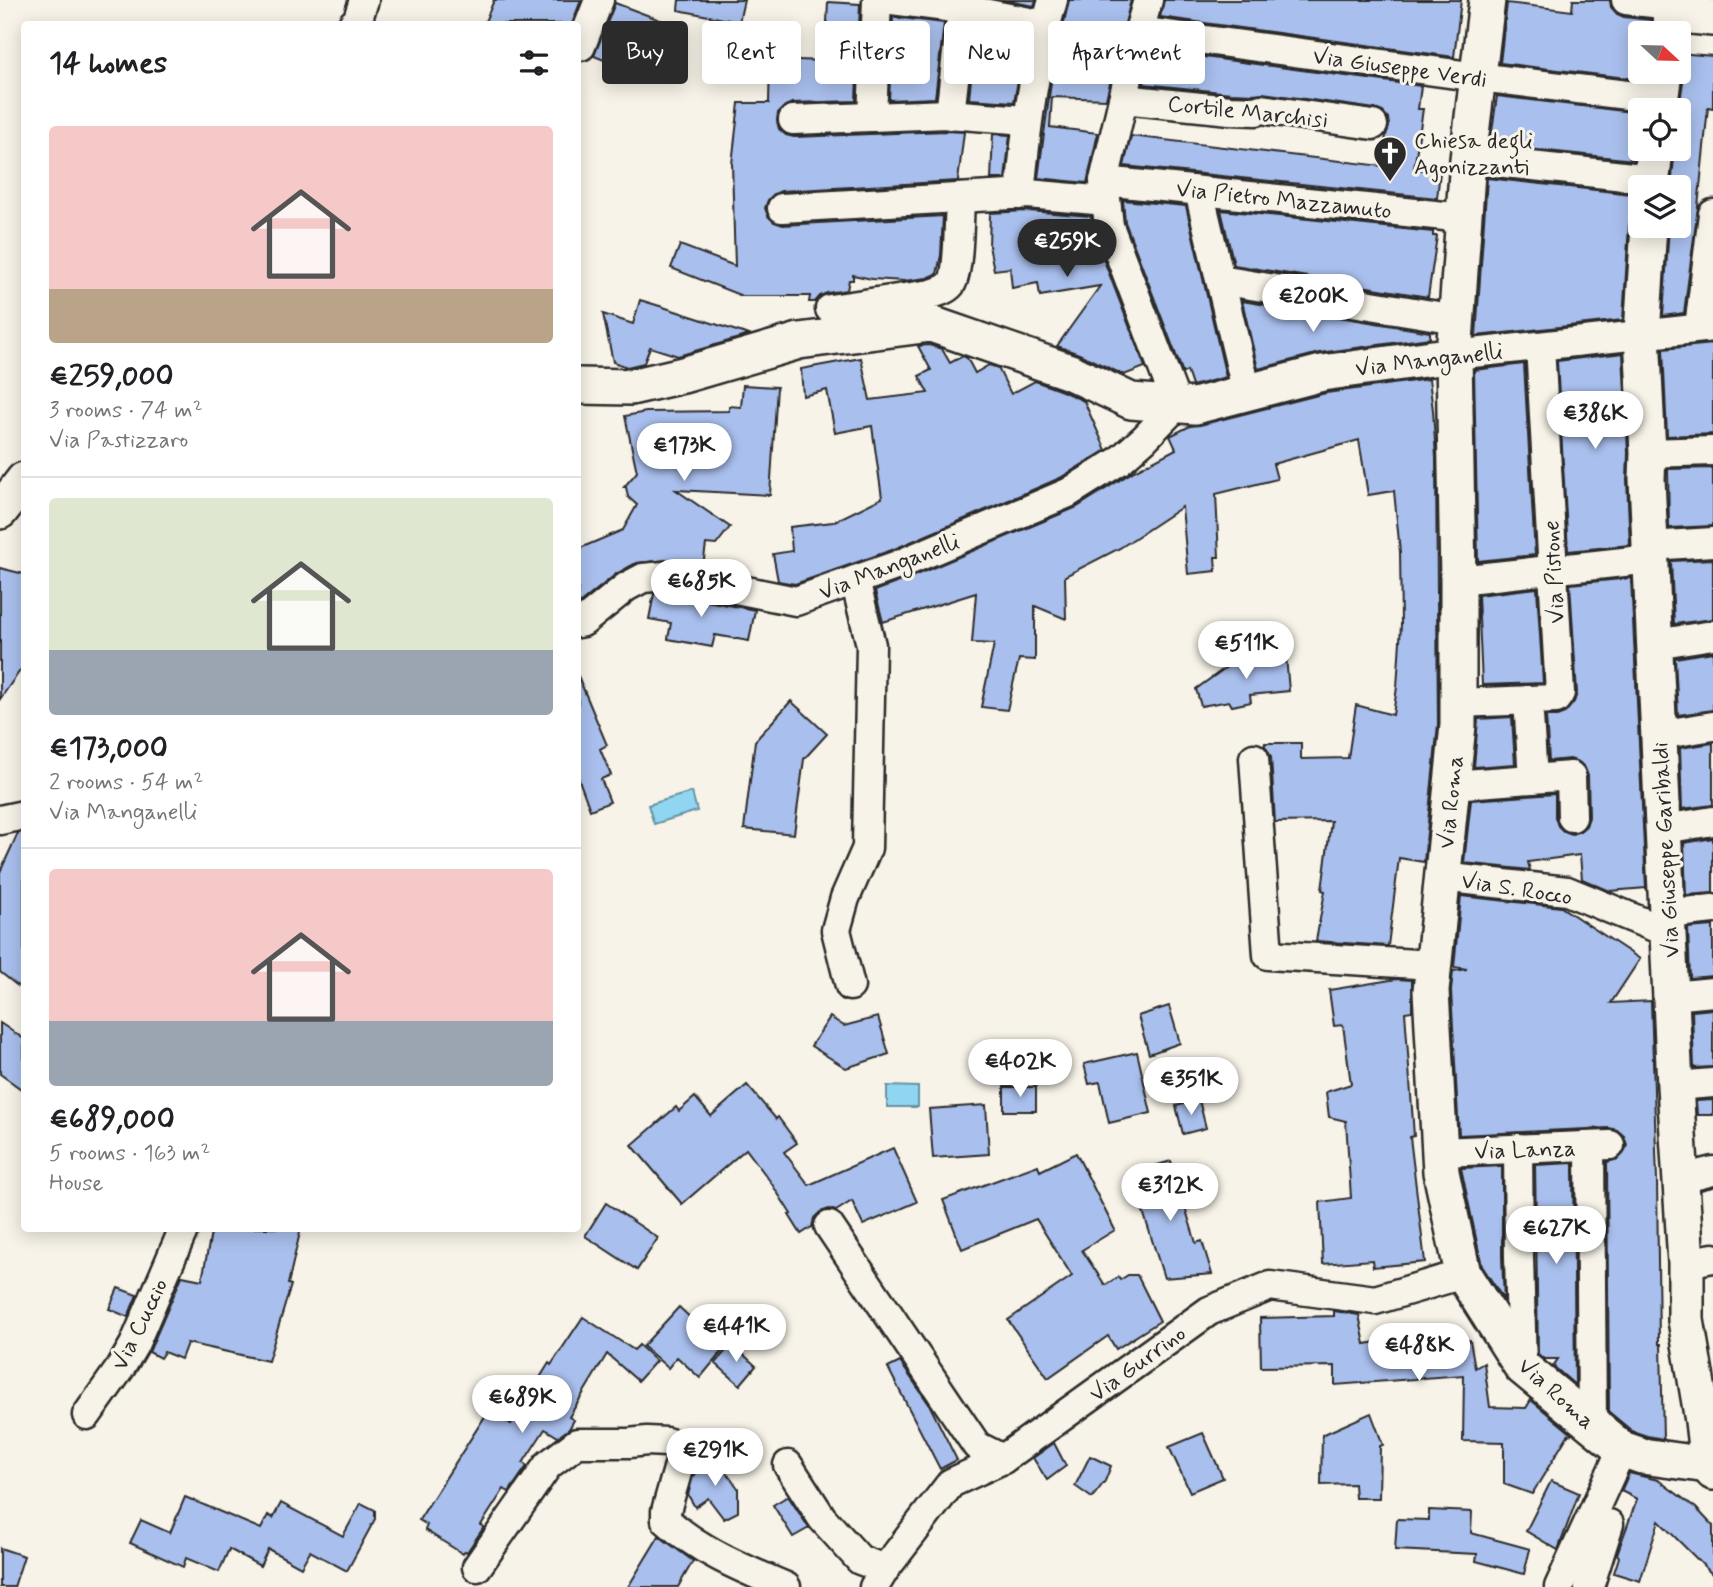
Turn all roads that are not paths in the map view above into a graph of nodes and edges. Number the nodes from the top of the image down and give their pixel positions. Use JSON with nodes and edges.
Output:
{"nodes":[{"id":1,"x":364,"y":0,"type":"edge"},
{"id":2,"x":599,"y":0,"type":"edge"},
{"id":3,"x":877,"y":0,"type":"edge"},
{"id":4,"x":892,"y":0,"type":"edge"},
{"id":5,"x":1148,"y":0,"type":"edge"},
{"id":6,"x":1487,"y":0,"type":"edge"},
{"id":7,"x":1626,"y":0,"type":"edge"},
{"id":8,"x":962,"y":4,"type":"edge"},
{"id":9,"x":1049,"y":12,"type":"edge"},
{"id":10,"x":1670,"y":13,"type":"edge"},
{"id":11,"x":1713,"y":19,"type":"edge"},
{"id":12,"x":356,"y":21,"type":"edge"},
{"id":13,"x":1142,"y":21,"type":"edge"},
{"id":14,"x":1205,"y":40,"type":"edge"},
{"id":15,"x":582,"y":46,"type":"dead end"},
{"id":16,"x":1478,"y":77,"type":"junction"},
{"id":17,"x":1127,"y":84,"type":"edge"},
{"id":18,"x":1661,"y":94,"type":"edge"},
{"id":19,"x":1123,"y":99,"type":"junction"},
{"id":20,"x":950,"y":115,"type":"junction"},
{"id":21,"x":872,"y":117,"type":"junction"},
{"id":22,"x":793,"y":120,"type":"dead end"},
{"id":23,"x":1027,"y":120,"type":"junction"},
{"id":24,"x":1373,"y":125,"type":"dead end"},
{"id":25,"x":1468,"y":159,"type":"junction"},
{"id":26,"x":1652,"y":172,"type":"edge"},
{"id":27,"x":1105,"y":191,"type":"junction"},
{"id":28,"x":1199,"y":191,"type":"junction"},
{"id":29,"x":1020,"y":195,"type":"junction"},
{"id":30,"x":960,"y":198,"type":"junction"},
{"id":31,"x":782,"y":208,"type":"dead end"},
{"id":32,"x":1713,"y":214,"type":"edge"},
{"id":33,"x":1464,"y":218,"type":"junction"},
{"id":34,"x":1648,"y":238,"type":"edge"},
{"id":35,"x":1711,"y":247,"type":"edge"},
{"id":36,"x":1220,"y":281,"type":"junction"},
{"id":37,"x":830,"y":309,"type":"dead end"},
{"id":38,"x":1457,"y":319,"type":"junction"},
{"id":39,"x":1706,"y":328,"type":"edge"},
{"id":40,"x":1642,"y":334,"type":"junction"},
{"id":41,"x":1540,"y":346,"type":"junction"},
{"id":42,"x":1454,"y":355,"type":"junction"},
{"id":43,"x":581,"y":386,"type":"edge"},
{"id":44,"x":1247,"y":393,"type":"junction"},
{"id":45,"x":1177,"y":405,"type":"junction"},
{"id":46,"x":1713,"y":451,"type":"edge"},
{"id":47,"x":1648,"y":453,"type":"junction"},
{"id":48,"x":21,"y":484,"type":"edge"},
{"id":49,"x":0,"y":511,"type":"edge"},
{"id":50,"x":1713,"y":542,"type":"edge"},
{"id":51,"x":1650,"y":553,"type":"junction"},
{"id":52,"x":1553,"y":570,"type":"junction"},
{"id":53,"x":855,"y":580,"type":"junction"},
{"id":54,"x":1458,"y":580,"type":"junction"},
{"id":55,"x":581,"y":622,"type":"edge"},
{"id":56,"x":1713,"y":635,"type":"edge"},
{"id":57,"x":1655,"y":644,"type":"junction"},
{"id":58,"x":1528,"y":700,"type":"junction"},
{"id":59,"x":1458,"y":703,"type":"junction"},
{"id":60,"x":1713,"y":726,"type":"edge"},
{"id":61,"x":1659,"y":735,"type":"junction"},
{"id":62,"x":1254,"y":758,"type":"dead end"},
{"id":63,"x":1533,"y":779,"type":"junction"},
{"id":64,"x":1452,"y":785,"type":"junction"},
{"id":65,"x":21,"y":816,"type":"edge"},
{"id":66,"x":1572,"y":817,"type":"dead end"},
{"id":67,"x":0,"y":820,"type":"edge"},
{"id":68,"x":1713,"y":821,"type":"edge"},
{"id":69,"x":1664,"y":829,"type":"junction"},
{"id":70,"x":1442,"y":877,"type":"junction"},
{"id":71,"x":1713,"y":909,"type":"edge"},
{"id":72,"x":1668,"y":924,"type":"junction"},
{"id":73,"x":1433,"y":965,"type":"junction"},
{"id":74,"x":850,"y":986,"type":"dead end"},
{"id":75,"x":1713,"y":992,"type":"edge"},
{"id":76,"x":1672,"y":996,"type":"junction"},
{"id":77,"x":1713,"y":1083,"type":"edge"},
{"id":78,"x":1675,"y":1086,"type":"junction"},
{"id":79,"x":1518,"y":1148,"type":"junction"},
{"id":80,"x":1440,"y":1152,"type":"junction"},
{"id":81,"x":1697,"y":1175,"type":"edge"},
{"id":82,"x":829,"y":1226,"type":"dead end"},
{"id":83,"x":182,"y":1232,"type":"edge"},
{"id":84,"x":1700,"y":1260,"type":"edge"},
{"id":85,"x":1463,"y":1274,"type":"junction"},
{"id":86,"x":1702,"y":1352,"type":"edge"},
{"id":87,"x":1522,"y":1367,"type":"junction"},
{"id":88,"x":87,"y":1415,"type":"dead end"},
{"id":89,"x":1708,"y":1420,"type":"edge"},
{"id":90,"x":1592,"y":1424,"type":"junction"},
{"id":91,"x":1622,"y":1449,"type":"junction"},
{"id":92,"x":1003,"y":1459,"type":"junction"},
{"id":93,"x":788,"y":1465,"type":"dead end"},
{"id":94,"x":1711,"y":1468,"type":"edge"},
{"id":95,"x":1609,"y":1524,"type":"dead end"},
{"id":96,"x":477,"y":1567,"type":"dead end"},
{"id":97,"x":880,"y":1578,"type":"edge"},
{"id":98,"x":786,"y":1587,"type":"edge"},
{"id":99,"x":1559,"y":1587,"type":"edge"},
{"id":100,"x":1589,"y":1587,"type":"edge"}],
"edges":[{"from":1,"to":12,"type":"street"},
{"from":2,"to":15,"type":"street"},
{"from":3,"to":21,"type":"street"},
{"from":4,"to":8,"type":"street"},
{"from":5,"to":13,"type":"street"},
{"from":6,"to":16,"type":"street","name":"Via Roma"},
{"from":7,"to":10,"type":"street"},
{"from":8,"to":9,"type":"street"},
{"from":8,"to":20,"type":"street"},
{"from":9,"to":23,"type":"street"},
{"from":10,"to":11,"type":"street"},
{"from":14,"to":16,"type":"street","name":"Via Giuseppe Verdi"},
{"from":16,"to":18,"type":"street","name":"Via Giuseppe Verdi"},
{"from":16,"to":25,"type":"street","name":"Via Roma"},
{"from":17,"to":19,"type":"street"},
{"from":19,"to":24,"type":"street","name":"Cortile Marchisi"},
{"from":19,"to":27,"type":"street"},
{"from":20,"to":21,"type":"street"},
{"from":20,"to":23,"type":"street"},
{"from":21,"to":22,"type":"street"},
{"from":23,"to":29,"type":"street"},
{"from":25,"to":26,"type":"street"},
{"from":25,"to":33,"type":"street","name":"Via Roma"},
{"from":27,"to":28,"type":"street","name":"Via Pietro Mazzamuto"},
{"from":27,"to":29,"type":"street","name":"Via Pietro Mazzamuto"},
{"from":27,"to":45,"type":"street"},
{"from":28,"to":33,"type":"street","name":"Via Pietro Mazzamuto"},
{"from":28,"to":36,"type":"street"},
{"from":29,"to":30,"type":"street","name":"Via Pietro Mazzamuto"},
{"from":30,"to":31,"type":"street","name":"Via Pietro Mazzamuto"},
{"from":30,"to":37,"type":"street"},
{"from":32,"to":35,"type":"street"},
{"from":33,"to":38,"type":"street","name":"Via Roma"},
{"from":34,"to":40,"type":"street","name":"Via Giuseppe Garibaldi"},
{"from":35,"to":39,"type":"street"},
{"from":36,"to":38,"type":"street"},
{"from":36,"to":44,"type":"street"},
{"from":38,"to":42,"type":"street","name":"Via Roma"},
{"from":39,"to":40,"type":"street","name":"Via Manganelli"},
{"from":40,"to":41,"type":"street","name":"Via Manganelli"},
{"from":40,"to":47,"type":"street","name":"Via Giuseppe Garibaldi"},
{"from":41,"to":42,"type":"street","name":"Via Manganelli"},
{"from":41,"to":52,"type":"street","name":"Via Pistone"},
{"from":42,"to":44,"type":"street","name":"Via Manganelli"},
{"from":42,"to":54,"type":"street","name":"Via Roma"},
{"from":43,"to":45,"type":"street","name":"Via Manganelli"},
{"from":44,"to":45,"type":"street","name":"Via Manganelli"},
{"from":45,"to":53,"type":"street","name":"Via Manganelli"},
{"from":46,"to":47,"type":"street"},
{"from":47,"to":51,"type":"street","name":"Via Giuseppe Garibaldi"},
{"from":48,"to":49,"type":"street"},
{"from":50,"to":51,"type":"street"},
{"from":51,"to":52,"type":"street"},
{"from":51,"to":57,"type":"street","name":"Via Giuseppe Garibaldi"},
{"from":52,"to":54,"type":"street"},
{"from":52,"to":58,"type":"street","name":"Via Pistone"},
{"from":53,"to":55,"type":"street","name":"Via Manganelli"},
{"from":53,"to":74,"type":"street"},
{"from":54,"to":59,"type":"street","name":"Via Roma"},
{"from":56,"to":57,"type":"street"},
{"from":57,"to":61,"type":"street","name":"Via Giuseppe Garibaldi"},
{"from":58,"to":59,"type":"street","name":"Via Pistone"},
{"from":58,"to":63,"type":"street"},
{"from":59,"to":64,"type":"street","name":"Via Roma"},
{"from":60,"to":61,"type":"street"},
{"from":61,"to":69,"type":"street","name":"Via Giuseppe Garibaldi"},
{"from":62,"to":73,"type":"street"},
{"from":63,"to":64,"type":"street"},
{"from":63,"to":66,"type":"street"},
{"from":64,"to":70,"type":"street","name":"Via Roma"},
{"from":65,"to":67,"type":"street"},
{"from":68,"to":69,"type":"street"},
{"from":69,"to":72,"type":"street","name":"Via Giuseppe Garibaldi"},
{"from":70,"to":72,"type":"street","name":"Via S. Rocco"},
{"from":70,"to":73,"type":"street","name":"Via Roma"},
{"from":71,"to":72,"type":"street"},
{"from":72,"to":76,"type":"street","name":"Via Giuseppe Garibaldi"},
{"from":73,"to":80,"type":"street","name":"Via Roma"},
{"from":75,"to":76,"type":"street"},
{"from":76,"to":78,"type":"street","name":"Via Giuseppe Garibaldi"},
{"from":77,"to":78,"type":"street"},
{"from":78,"to":81,"type":"street","name":"Via Giuseppe Garibaldi"},
{"from":79,"to":80,"type":"street","name":"Via Lanza"},
{"from":79,"to":87,"type":"street"},
{"from":79,"to":90,"type":"street","name":"Via Lanza"},
{"from":80,"to":85,"type":"street","name":"Via Roma"},
{"from":81,"to":84,"type":"street","name":"Via Giuseppe Garibaldi"},
{"from":82,"to":92,"type":"street"},
{"from":83,"to":88,"type":"street","name":"Via Cuccio"},
{"from":84,"to":86,"type":"street","name":"Via Giuseppe Garibaldi"},
{"from":85,"to":87,"type":"street","name":"Via Roma"},
{"from":85,"to":92,"type":"street","name":"Via Gurrino"},
{"from":86,"to":89,"type":"street","name":"Via Giuseppe Garibaldi"},
{"from":87,"to":90,"type":"street","name":"Via Roma"},
{"from":89,"to":94,"type":"street","name":"Via Giuseppe Garibaldi"},
{"from":90,"to":91,"type":"street","name":"Via Roma"},
{"from":91,"to":94,"type":"street","name":"Via Roma"},
{"from":91,"to":99,"type":"street"},
{"from":92,"to":97,"type":"street","name":"Via Gurrino"},
{"from":93,"to":97,"type":"street"},
{"from":95,"to":100,"type":"street"},
{"from":96,"to":98,"type":"street"}]}
